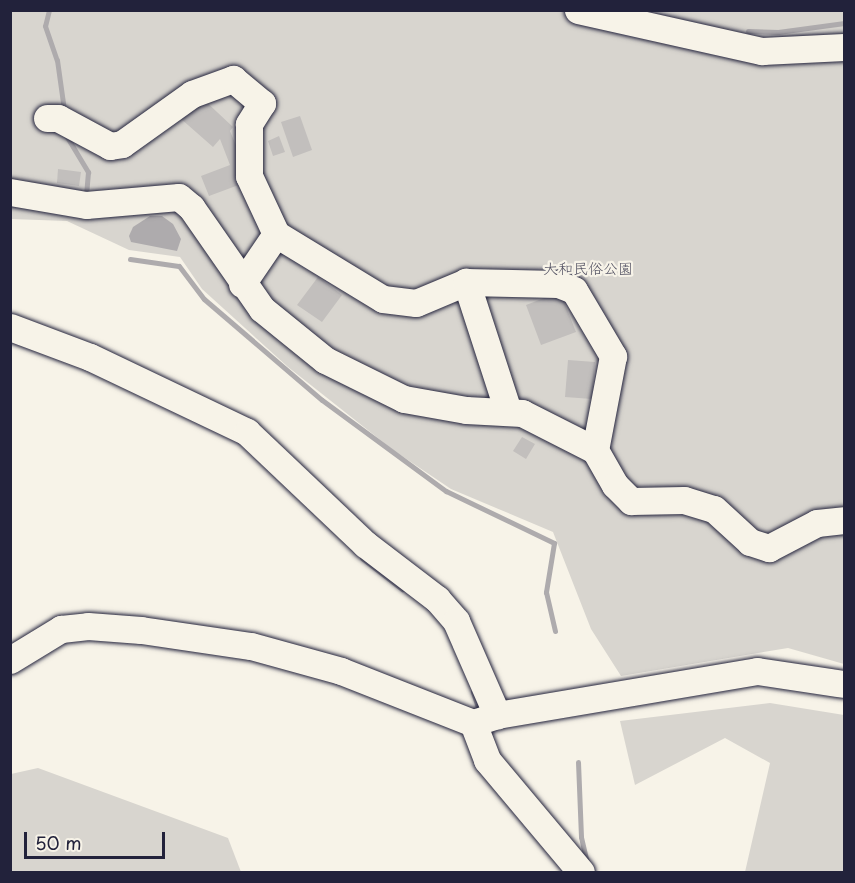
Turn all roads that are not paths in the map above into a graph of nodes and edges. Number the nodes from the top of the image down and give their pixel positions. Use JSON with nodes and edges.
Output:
{"nodes":[{"id":1,"x":578,"y":10,"type":"edge"},
{"id":2,"x":844,"y":48,"type":"edge"},
{"id":3,"x":58,"y":120,"type":"dead end"},
{"id":4,"x":10,"y":192,"type":"edge"},
{"id":5,"x":276,"y":234,"type":"junction"},
{"id":6,"x":466,"y":282,"type":"junction"},
{"id":7,"x":242,"y":284,"type":"junction"},
{"id":8,"x":10,"y":327,"type":"edge"},
{"id":9,"x":508,"y":411,"type":"junction"},
{"id":10,"x":595,"y":450,"type":"junction"},
{"id":11,"x":844,"y":520,"type":"edge"},
{"id":12,"x":10,"y":660,"type":"edge"},
{"id":13,"x":844,"y":684,"type":"edge"},
{"id":14,"x":485,"y":719,"type":"junction"},
{"id":15,"x":581,"y":873,"type":"edge"}],
"edges":[{"from":1,"to":2,"type":"street"},
{"from":3,"to":5,"type":"street"},
{"from":4,"to":7,"type":"street"},
{"from":5,"to":6,"type":"street"},
{"from":5,"to":7,"type":"street"},
{"from":6,"to":9,"type":"street"},
{"from":6,"to":10,"type":"street"},
{"from":7,"to":9,"type":"street"},
{"from":8,"to":14,"type":"street"},
{"from":9,"to":10,"type":"street"},
{"from":10,"to":11,"type":"street"},
{"from":12,"to":14,"type":"street"},
{"from":13,"to":14,"type":"street"},
{"from":14,"to":15,"type":"street"}]}
